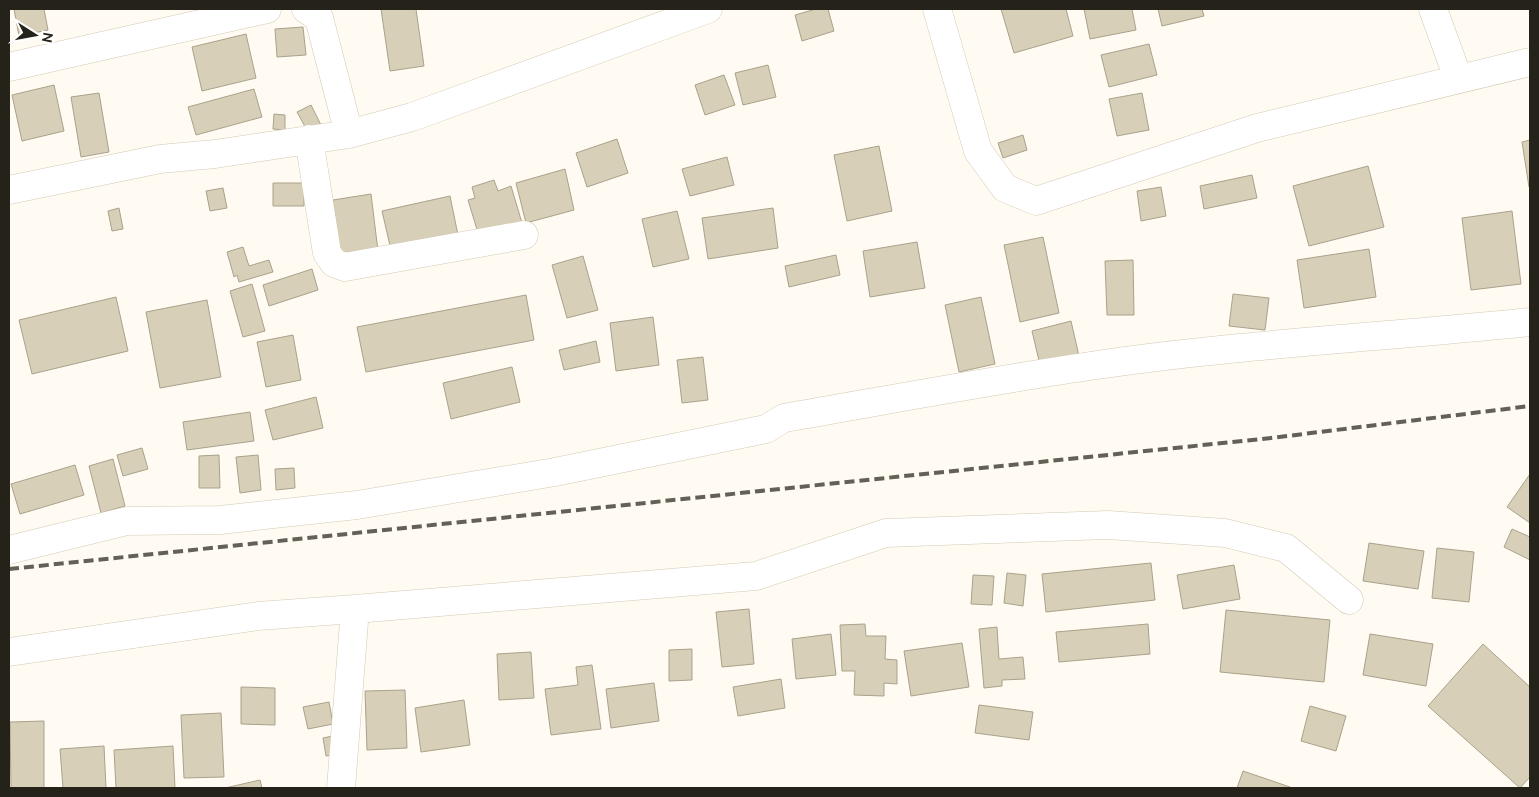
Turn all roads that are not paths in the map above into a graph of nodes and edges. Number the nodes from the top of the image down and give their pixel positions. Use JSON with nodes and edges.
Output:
{"nodes":[{"id":1,"x":267,"y":9,"type":"edge"},
{"id":2,"x":306,"y":9,"type":"edge"},
{"id":3,"x":708,"y":9,"type":"edge"},
{"id":4,"x":937,"y":9,"type":"edge"},
{"id":5,"x":1434,"y":9,"type":"edge"},
{"id":6,"x":654,"y":18,"type":"edge"},
{"id":7,"x":1530,"y":62,"type":"edge"},
{"id":8,"x":9,"y":67,"type":"edge"},
{"id":9,"x":1458,"y":78,"type":"junction"},
{"id":10,"x":349,"y":134,"type":"junction"},
{"id":11,"x":308,"y":139,"type":"junction"},
{"id":12,"x":9,"y":190,"type":"edge"},
{"id":13,"x":524,"y":235,"type":"dead end"},
{"id":14,"x":1530,"y":322,"type":"edge"},
{"id":15,"x":9,"y":550,"type":"edge"},
{"id":16,"x":1349,"y":600,"type":"dead end"},
{"id":17,"x":355,"y":609,"type":"junction"},
{"id":18,"x":9,"y":652,"type":"edge"},
{"id":19,"x":341,"y":788,"type":"edge"}],
"edges":[{"from":1,"to":8,"type":"street"},
{"from":2,"to":10,"type":"street"},
{"from":3,"to":6,"type":"street"},
{"from":4,"to":9,"type":"street"},
{"from":5,"to":9,"type":"street"},
{"from":6,"to":10,"type":"street"},
{"from":7,"to":9,"type":"street"},
{"from":10,"to":11,"type":"street"},
{"from":11,"to":12,"type":"street"},
{"from":11,"to":13,"type":"street"},
{"from":14,"to":15,"type":"street"},
{"from":16,"to":17,"type":"street"},
{"from":17,"to":18,"type":"street"},
{"from":17,"to":19,"type":"street"}]}
